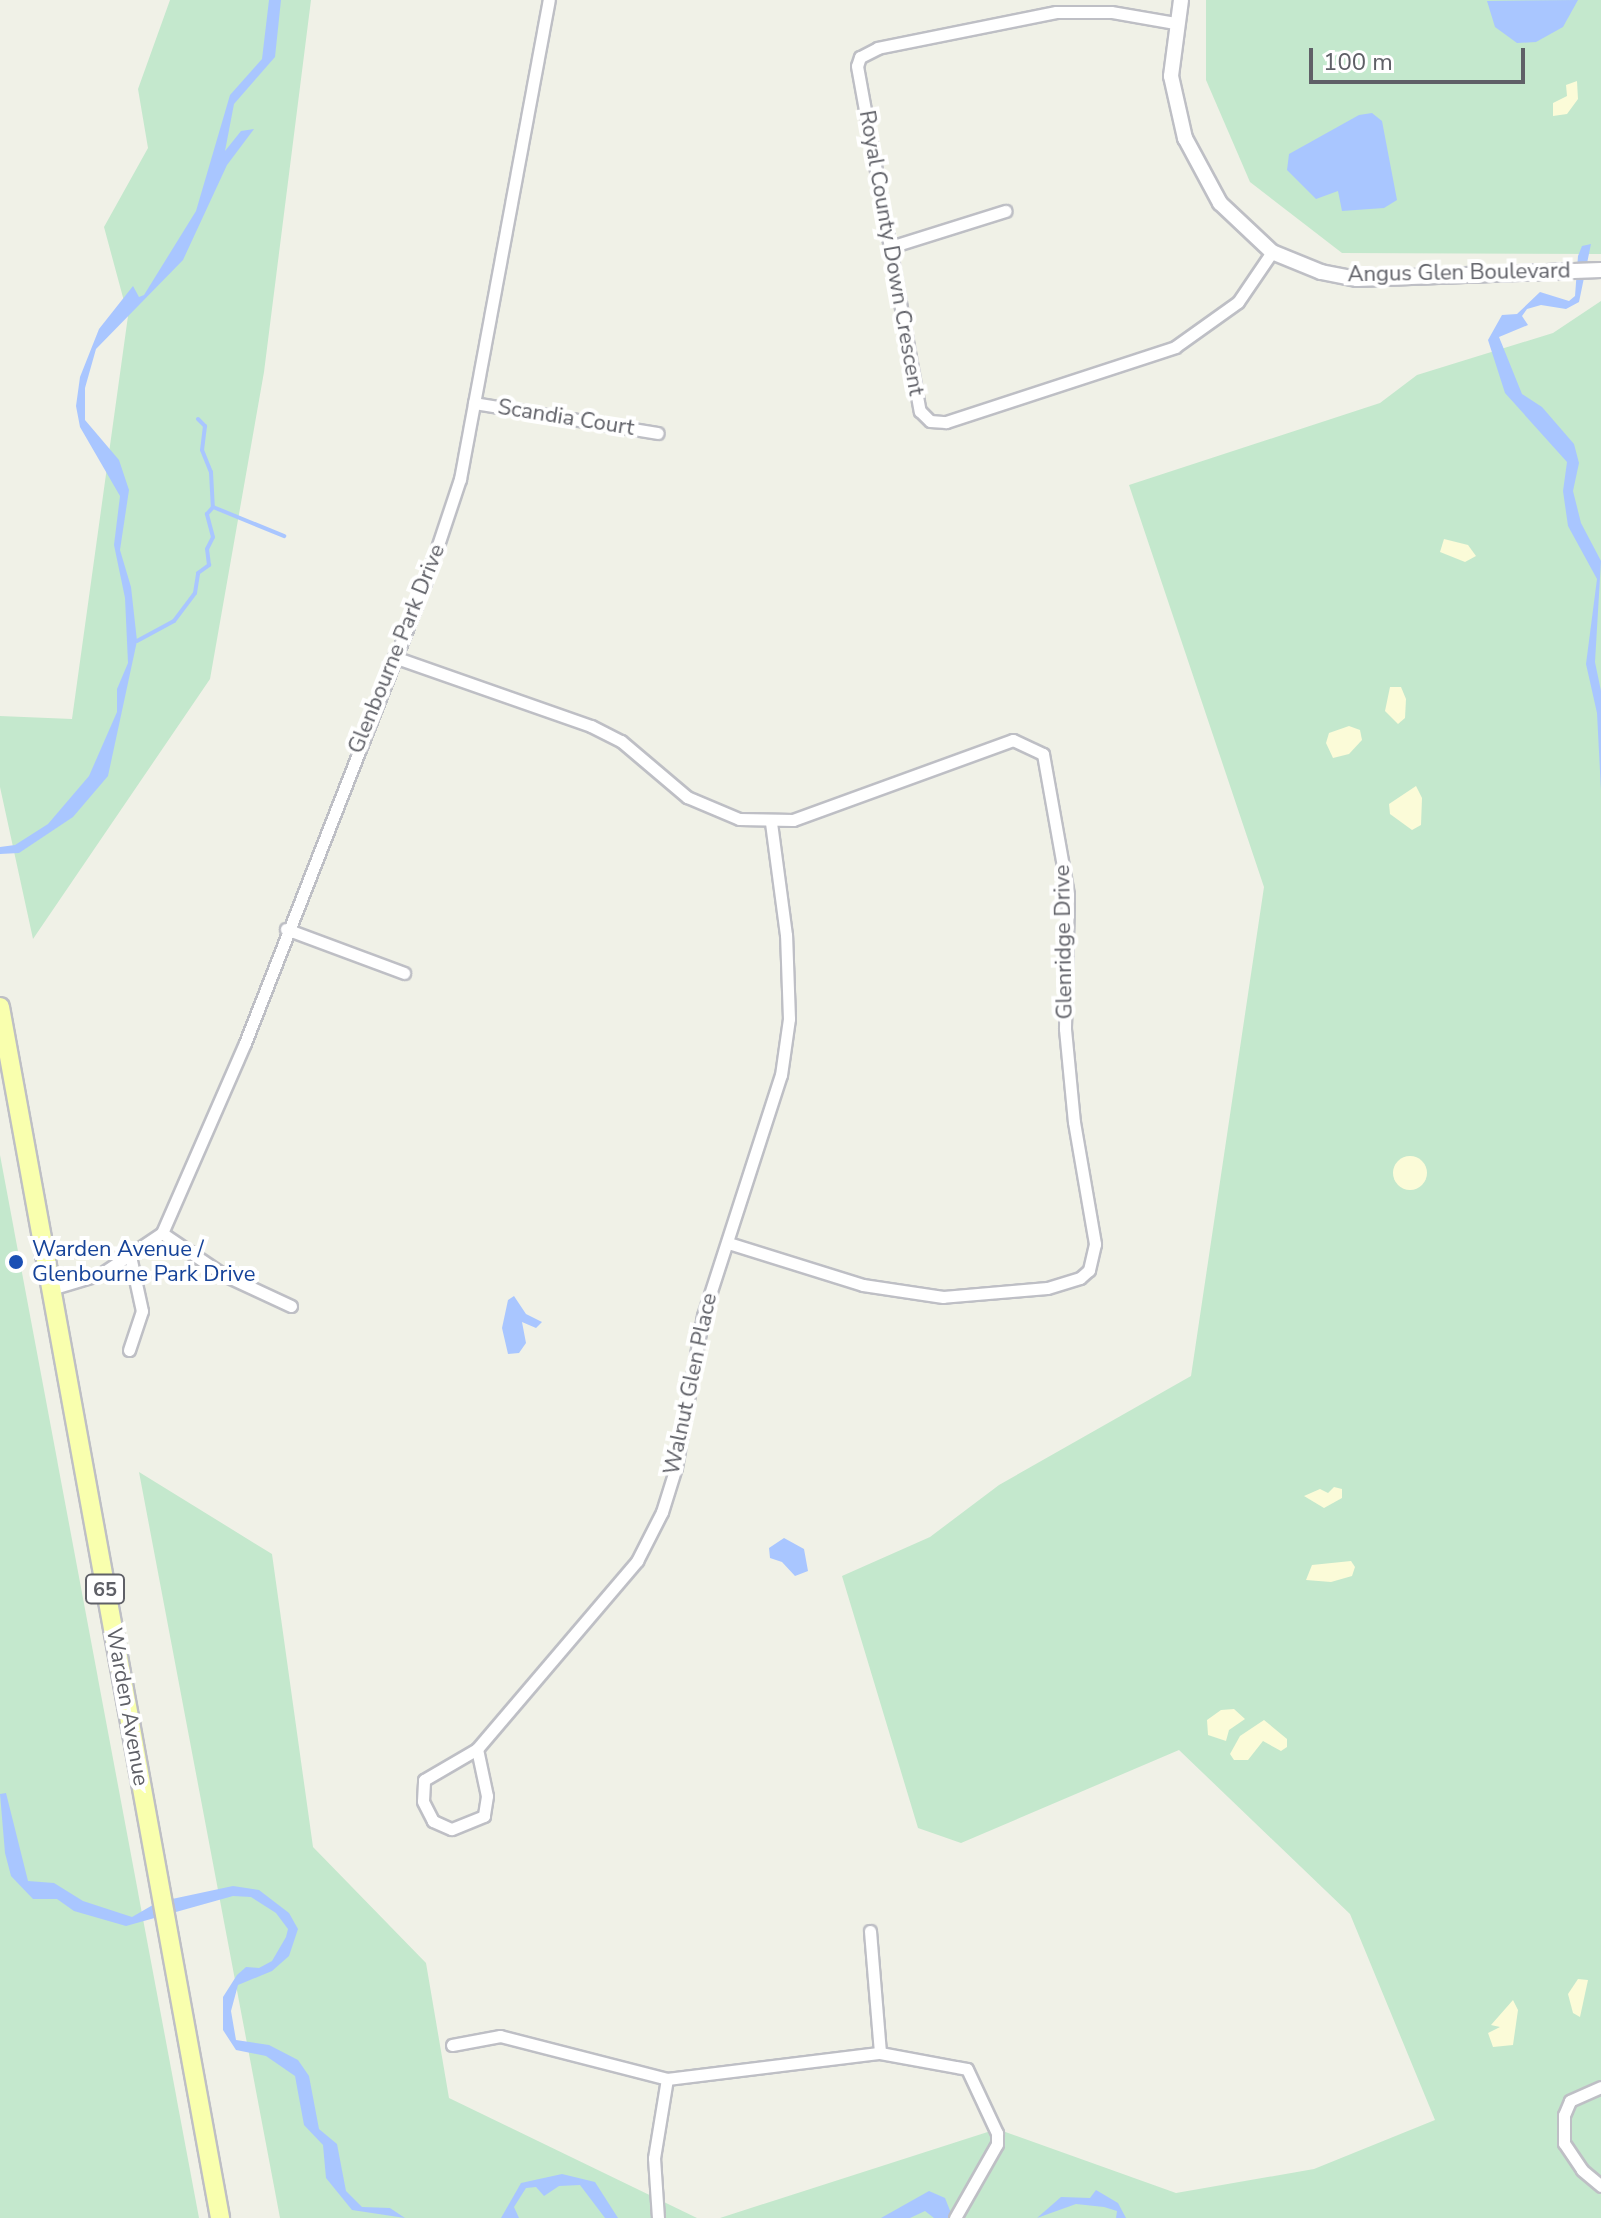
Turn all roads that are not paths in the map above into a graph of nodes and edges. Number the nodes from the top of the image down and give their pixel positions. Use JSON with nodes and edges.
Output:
{"nodes":[{"id":1,"x":549,"y":0,"type":"edge"},
{"id":2,"x":1181,"y":0,"type":"edge"},
{"id":3,"x":1175,"y":23,"type":"junction"},
{"id":4,"x":1005,"y":211,"type":"dead end"},
{"id":5,"x":890,"y":247,"type":"junction"},
{"id":6,"x":1272,"y":252,"type":"junction"},
{"id":7,"x":1601,"y":270,"type":"edge"},
{"id":8,"x":474,"y":403,"type":"junction"},
{"id":9,"x":658,"y":433,"type":"dead end"},
{"id":10,"x":394,"y":657,"type":"junction"},
{"id":11,"x":771,"y":822,"type":"junction"},
{"id":12,"x":286,"y":929,"type":"junction"},
{"id":13,"x":404,"y":973,"type":"dead end"},
{"id":14,"x":0,"y":1007,"type":"edge"},
{"id":15,"x":162,"y":1233,"type":"junction"},
{"id":16,"x":728,"y":1243,"type":"junction"},
{"id":17,"x":130,"y":1256,"type":"junction"},
{"id":18,"x":51,"y":1289,"type":"junction"},
{"id":19,"x":291,"y":1306,"type":"dead end"},
{"id":20,"x":129,"y":1350,"type":"dead end"},
{"id":21,"x":477,"y":1749,"type":"junction"},
{"id":22,"x":870,"y":1931,"type":"dead end"},
{"id":23,"x":452,"y":2045,"type":"dead end"},
{"id":24,"x":880,"y":2053,"type":"junction"},
{"id":25,"x":667,"y":2079,"type":"junction"},
{"id":26,"x":1601,"y":2087,"type":"edge"},
{"id":27,"x":1601,"y":2186,"type":"edge"},
{"id":28,"x":220,"y":2218,"type":"edge"},
{"id":29,"x":658,"y":2218,"type":"edge"},
{"id":30,"x":955,"y":2218,"type":"edge"}],
"edges":[{"from":1,"to":8,"type":"street","name":"Glenbourne Park Drive"},
{"from":2,"to":3,"type":"street","name":"Angus Glen Boulevard"},
{"from":3,"to":5,"type":"street","name":"Royal County Down Crescent"},
{"from":3,"to":6,"type":"street","name":"Angus Glen Boulevard"},
{"from":4,"to":5,"type":"street"},
{"from":5,"to":6,"type":"street","name":"Royal County Down Crescent"},
{"from":6,"to":7,"type":"street","name":"Angus Glen Boulevard"},
{"from":8,"to":9,"type":"street","name":"Scandia Court"},
{"from":8,"to":10,"type":"street","name":"Glenbourne Park Drive"},
{"from":10,"to":11,"type":"street","name":"Glenridge Drive"},
{"from":10,"to":12,"type":"street","name":"Glenbourne Park Drive"},
{"from":11,"to":16,"type":"street","name":"Walnut Glen Place"},
{"from":11,"to":16,"type":"street","name":"Glenridge Drive"},
{"from":12,"to":13,"type":"street"},
{"from":12,"to":15,"type":"street","name":"Glenbourne Park Drive"},
{"from":14,"to":18,"type":"main road","name":"Warden Avenue","number":"65"},
{"from":15,"to":17,"type":"street"},
{"from":15,"to":19,"type":"street"},
{"from":16,"to":21,"type":"street","name":"Walnut Glen Place"},
{"from":17,"to":18,"type":"street"},
{"from":17,"to":20,"type":"street"},
{"from":18,"to":28,"type":"main road","name":"Warden Avenue","number":"65"},
{"from":21,"to":21,"type":"street","name":"Walnut Glen Place"},
{"from":22,"to":24,"type":"street"},
{"from":23,"to":25,"type":"street"},
{"from":24,"to":25,"type":"street"},
{"from":24,"to":30,"type":"street"},
{"from":25,"to":29,"type":"street"},
{"from":26,"to":27,"type":"street"}]}
